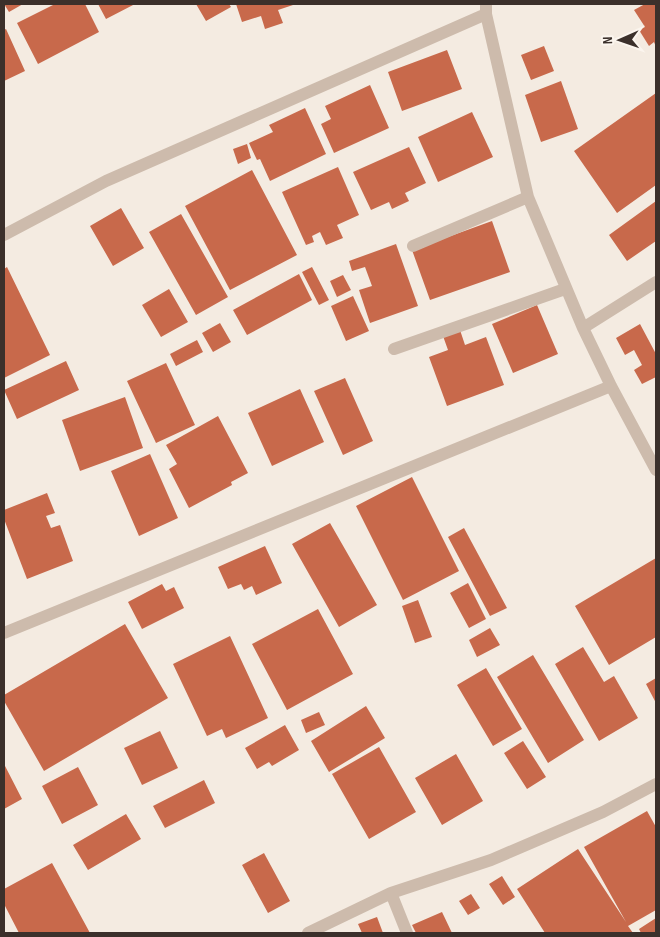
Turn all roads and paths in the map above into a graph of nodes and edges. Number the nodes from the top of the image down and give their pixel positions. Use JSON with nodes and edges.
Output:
{"nodes":[{"id":1,"x":486,"y":9,"type":"edge"},
{"id":2,"x":528,"y":197,"type":"junction"},
{"id":3,"x":4,"y":235,"type":"edge"},
{"id":4,"x":413,"y":246,"type":"dead end"},
{"id":5,"x":656,"y":282,"type":"edge"},
{"id":6,"x":566,"y":289,"type":"junction"},
{"id":7,"x":583,"y":328,"type":"junction"},
{"id":8,"x":394,"y":349,"type":"dead end"},
{"id":9,"x":611,"y":386,"type":"junction"},
{"id":10,"x":656,"y":470,"type":"edge"},
{"id":11,"x":4,"y":633,"type":"edge"},
{"id":12,"x":656,"y":784,"type":"edge"},
{"id":13,"x":392,"y":893,"type":"junction"},
{"id":14,"x":308,"y":933,"type":"edge"},
{"id":15,"x":407,"y":933,"type":"edge"}],
"edges":[{"from":1,"to":2,"type":"street"},
{"from":1,"to":3,"type":"street"},
{"from":2,"to":4,"type":"street"},
{"from":2,"to":6,"type":"street"},
{"from":5,"to":7,"type":"street"},
{"from":6,"to":7,"type":"street"},
{"from":6,"to":8,"type":"street"},
{"from":7,"to":9,"type":"street"},
{"from":9,"to":10,"type":"street"},
{"from":9,"to":11,"type":"street"},
{"from":12,"to":13,"type":"street"},
{"from":13,"to":14,"type":"street"},
{"from":13,"to":15,"type":"street"}]}
